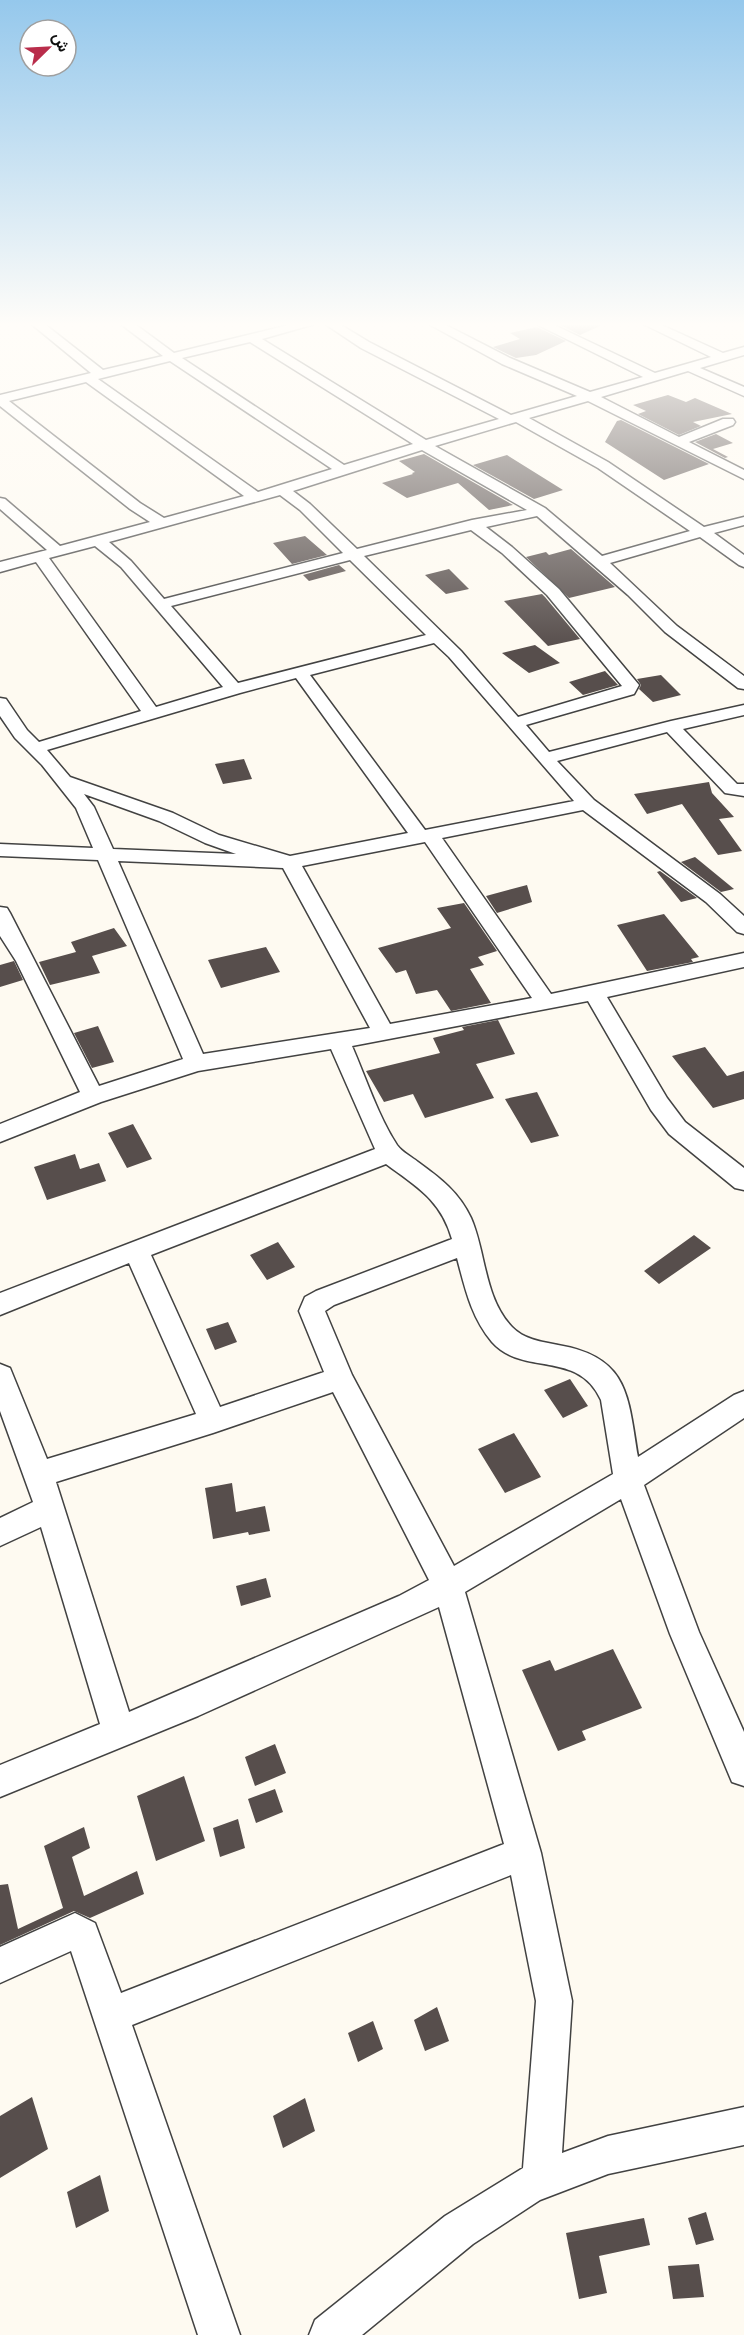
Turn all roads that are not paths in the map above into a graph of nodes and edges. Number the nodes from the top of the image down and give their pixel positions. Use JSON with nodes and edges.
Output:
{"nodes":[{"id":1,"x":40,"y":431,"type":"edge"},
{"id":2,"x":167,"y":431,"type":"edge"},
{"id":3,"x":284,"y":431,"type":"edge"},
{"id":4,"x":402,"y":431,"type":"edge"},
{"id":5,"x":476,"y":431,"type":"edge"},
{"id":6,"x":538,"y":431,"type":"edge"},
{"id":7,"x":660,"y":431,"type":"edge"},
{"id":8,"x":705,"y":431,"type":"edge"},
{"id":9,"x":680,"y":441,"type":"junction"},
{"id":10,"x":426,"y":446,"type":"junction"},
{"id":11,"x":343,"y":470,"type":"junction"},
{"id":12,"x":744,"y":475,"type":"edge"},
{"id":13,"x":282,"y":490,"type":"junction"},
{"id":14,"x":255,"y":497,"type":"junction"},
{"id":15,"x":0,"y":502,"type":"edge"},
{"id":16,"x":540,"y":511,"type":"junction"},
{"id":17,"x":744,"y":521,"type":"edge"},
{"id":18,"x":160,"y":522,"type":"junction"},
{"id":19,"x":472,"y":524,"type":"junction"},
{"id":20,"x":702,"y":532,"type":"junction"},
{"id":21,"x":96,"y":539,"type":"junction"},
{"id":22,"x":57,"y":551,"type":"junction"},
{"id":23,"x":354,"y":554,"type":"junction"},
{"id":24,"x":40,"y":556,"type":"junction"},
{"id":25,"x":598,"y":562,"type":"junction"},
{"id":26,"x":744,"y":562,"type":"edge"},
{"id":27,"x":0,"y":567,"type":"edge"},
{"id":28,"x":162,"y":604,"type":"junction"},
{"id":29,"x":438,"y":637,"type":"junction"},
{"id":30,"x":299,"y":671,"type":"junction"},
{"id":31,"x":744,"y":684,"type":"edge"},
{"id":32,"x":234,"y":689,"type":"junction"},
{"id":33,"x":0,"y":703,"type":"edge"},
{"id":34,"x":744,"y":710,"type":"edge"},
{"id":35,"x":152,"y":714,"type":"junction"},
{"id":36,"x":515,"y":723,"type":"junction"},
{"id":37,"x":671,"y":726,"type":"junction"},
{"id":38,"x":36,"y":748,"type":"junction"},
{"id":39,"x":545,"y":759,"type":"junction"},
{"id":40,"x":65,"y":781,"type":"junction"},
{"id":41,"x":744,"y":790,"type":"edge"},
{"id":42,"x":587,"y":804,"type":"junction"},
{"id":43,"x":425,"y":836,"type":"junction"},
{"id":44,"x":0,"y":850,"type":"edge"},
{"id":45,"x":107,"y":856,"type":"junction"},
{"id":46,"x":290,"y":862,"type":"junction"},
{"id":47,"x":0,"y":913,"type":"edge"},
{"id":48,"x":744,"y":927,"type":"edge"},
{"id":49,"x":744,"y":960,"type":"edge"},
{"id":50,"x":594,"y":993,"type":"junction"},
{"id":51,"x":546,"y":1002,"type":"junction"},
{"id":52,"x":384,"y":1033,"type":"junction"},
{"id":53,"x":339,"y":1041,"type":"junction"},
{"id":54,"x":196,"y":1063,"type":"junction"},
{"id":55,"x":93,"y":1096,"type":"junction"},
{"id":56,"x":0,"y":1133,"type":"edge"},
{"id":57,"x":389,"y":1153,"type":"junction"},
{"id":58,"x":744,"y":1181,"type":"edge"},
{"id":59,"x":466,"y":1244,"type":"junction"},
{"id":60,"x":136,"y":1250,"type":"junction"},
{"id":61,"x":0,"y":1304,"type":"edge"},
{"id":62,"x":0,"y":1376,"type":"edge"},
{"id":63,"x":340,"y":1378,"type":"junction"},
{"id":64,"x":744,"y":1403,"type":"edge"},
{"id":65,"x":213,"y":1421,"type":"junction"},
{"id":66,"x":39,"y":1474,"type":"junction"},
{"id":67,"x":628,"y":1480,"type":"junction"},
{"id":68,"x":50,"y":1508,"type":"junction"},
{"id":69,"x":0,"y":1532,"type":"edge"},
{"id":70,"x":448,"y":1586,"type":"junction"},
{"id":71,"x":119,"y":1732,"type":"junction"},
{"id":72,"x":744,"y":1770,"type":"edge"},
{"id":73,"x":0,"y":1781,"type":"edge"},
{"id":74,"x":524,"y":1853,"type":"junction"},
{"id":75,"x":0,"y":1965,"type":"edge"},
{"id":76,"x":110,"y":2015,"type":"junction"},
{"id":77,"x":744,"y":2126,"type":"edge"},
{"id":78,"x":541,"y":2181,"type":"junction"},
{"id":79,"x":334,"y":2334,"type":"edge"},
{"id":80,"x":219,"y":2335,"type":"edge"}],
"edges":[{"from":1,"to":18,"type":"street"},
{"from":2,"to":14,"type":"street"},
{"from":3,"to":11,"type":"street"},
{"from":4,"to":10,"type":"street"},
{"from":5,"to":10,"type":"street"},
{"from":6,"to":20,"type":"street"},
{"from":7,"to":9,"type":"street"},
{"from":8,"to":9,"type":"street"},
{"from":9,"to":12,"type":"street"},
{"from":10,"to":11,"type":"street"},
{"from":10,"to":16,"type":"street"},
{"from":11,"to":13,"type":"street"},
{"from":13,"to":14,"type":"street"},
{"from":13,"to":23,"type":"street"},
{"from":14,"to":18,"type":"street"},
{"from":15,"to":22,"type":"street"},
{"from":16,"to":19,"type":"street"},
{"from":16,"to":25,"type":"street"},
{"from":17,"to":20,"type":"street"},
{"from":18,"to":21,"type":"street"},
{"from":19,"to":23,"type":"street"},
{"from":19,"to":36,"type":"street"},
{"from":20,"to":25,"type":"street"},
{"from":20,"to":26,"type":"street"},
{"from":21,"to":22,"type":"street"},
{"from":21,"to":28,"type":"street"},
{"from":22,"to":24,"type":"street"},
{"from":23,"to":28,"type":"street"},
{"from":23,"to":29,"type":"street"},
{"from":24,"to":27,"type":"street"},
{"from":24,"to":35,"type":"street"},
{"from":25,"to":31,"type":"street"},
{"from":28,"to":32,"type":"street"},
{"from":29,"to":30,"type":"street"},
{"from":29,"to":36,"type":"street"},
{"from":30,"to":32,"type":"street"},
{"from":30,"to":43,"type":"street"},
{"from":32,"to":35,"type":"street"},
{"from":33,"to":38,"type":"street"},
{"from":34,"to":37,"type":"street"},
{"from":35,"to":38,"type":"street"},
{"from":36,"to":39,"type":"street"},
{"from":37,"to":39,"type":"street"},
{"from":37,"to":41,"type":"street"},
{"from":38,"to":40,"type":"street"},
{"from":39,"to":42,"type":"street"},
{"from":40,"to":45,"type":"street"},
{"from":40,"to":46,"type":"street"},
{"from":42,"to":43,"type":"street"},
{"from":42,"to":48,"type":"street"},
{"from":43,"to":46,"type":"street"},
{"from":43,"to":51,"type":"street"},
{"from":44,"to":45,"type":"street"},
{"from":45,"to":46,"type":"street"},
{"from":45,"to":54,"type":"street"},
{"from":46,"to":52,"type":"street"},
{"from":47,"to":55,"type":"street"},
{"from":49,"to":50,"type":"street"},
{"from":50,"to":51,"type":"street"},
{"from":50,"to":58,"type":"street"},
{"from":51,"to":52,"type":"street"},
{"from":52,"to":53,"type":"street"},
{"from":53,"to":54,"type":"street"},
{"from":53,"to":57,"type":"street"},
{"from":54,"to":55,"type":"street"},
{"from":55,"to":56,"type":"street"},
{"from":57,"to":59,"type":"street"},
{"from":57,"to":60,"type":"street"},
{"from":59,"to":63,"type":"street"},
{"from":59,"to":67,"type":"street"},
{"from":60,"to":61,"type":"street"},
{"from":60,"to":65,"type":"street"},
{"from":62,"to":66,"type":"street"},
{"from":63,"to":65,"type":"street"},
{"from":63,"to":70,"type":"street"},
{"from":64,"to":67,"type":"street"},
{"from":65,"to":66,"type":"street"},
{"from":66,"to":68,"type":"street"},
{"from":67,"to":70,"type":"street"},
{"from":67,"to":72,"type":"street"},
{"from":68,"to":69,"type":"street"},
{"from":68,"to":71,"type":"street"},
{"from":70,"to":71,"type":"street"},
{"from":70,"to":74,"type":"street"},
{"from":71,"to":73,"type":"street"},
{"from":74,"to":76,"type":"street"},
{"from":74,"to":78,"type":"street"},
{"from":75,"to":76,"type":"street"},
{"from":76,"to":80,"type":"street"},
{"from":77,"to":78,"type":"street"},
{"from":78,"to":79,"type":"street"}]}
